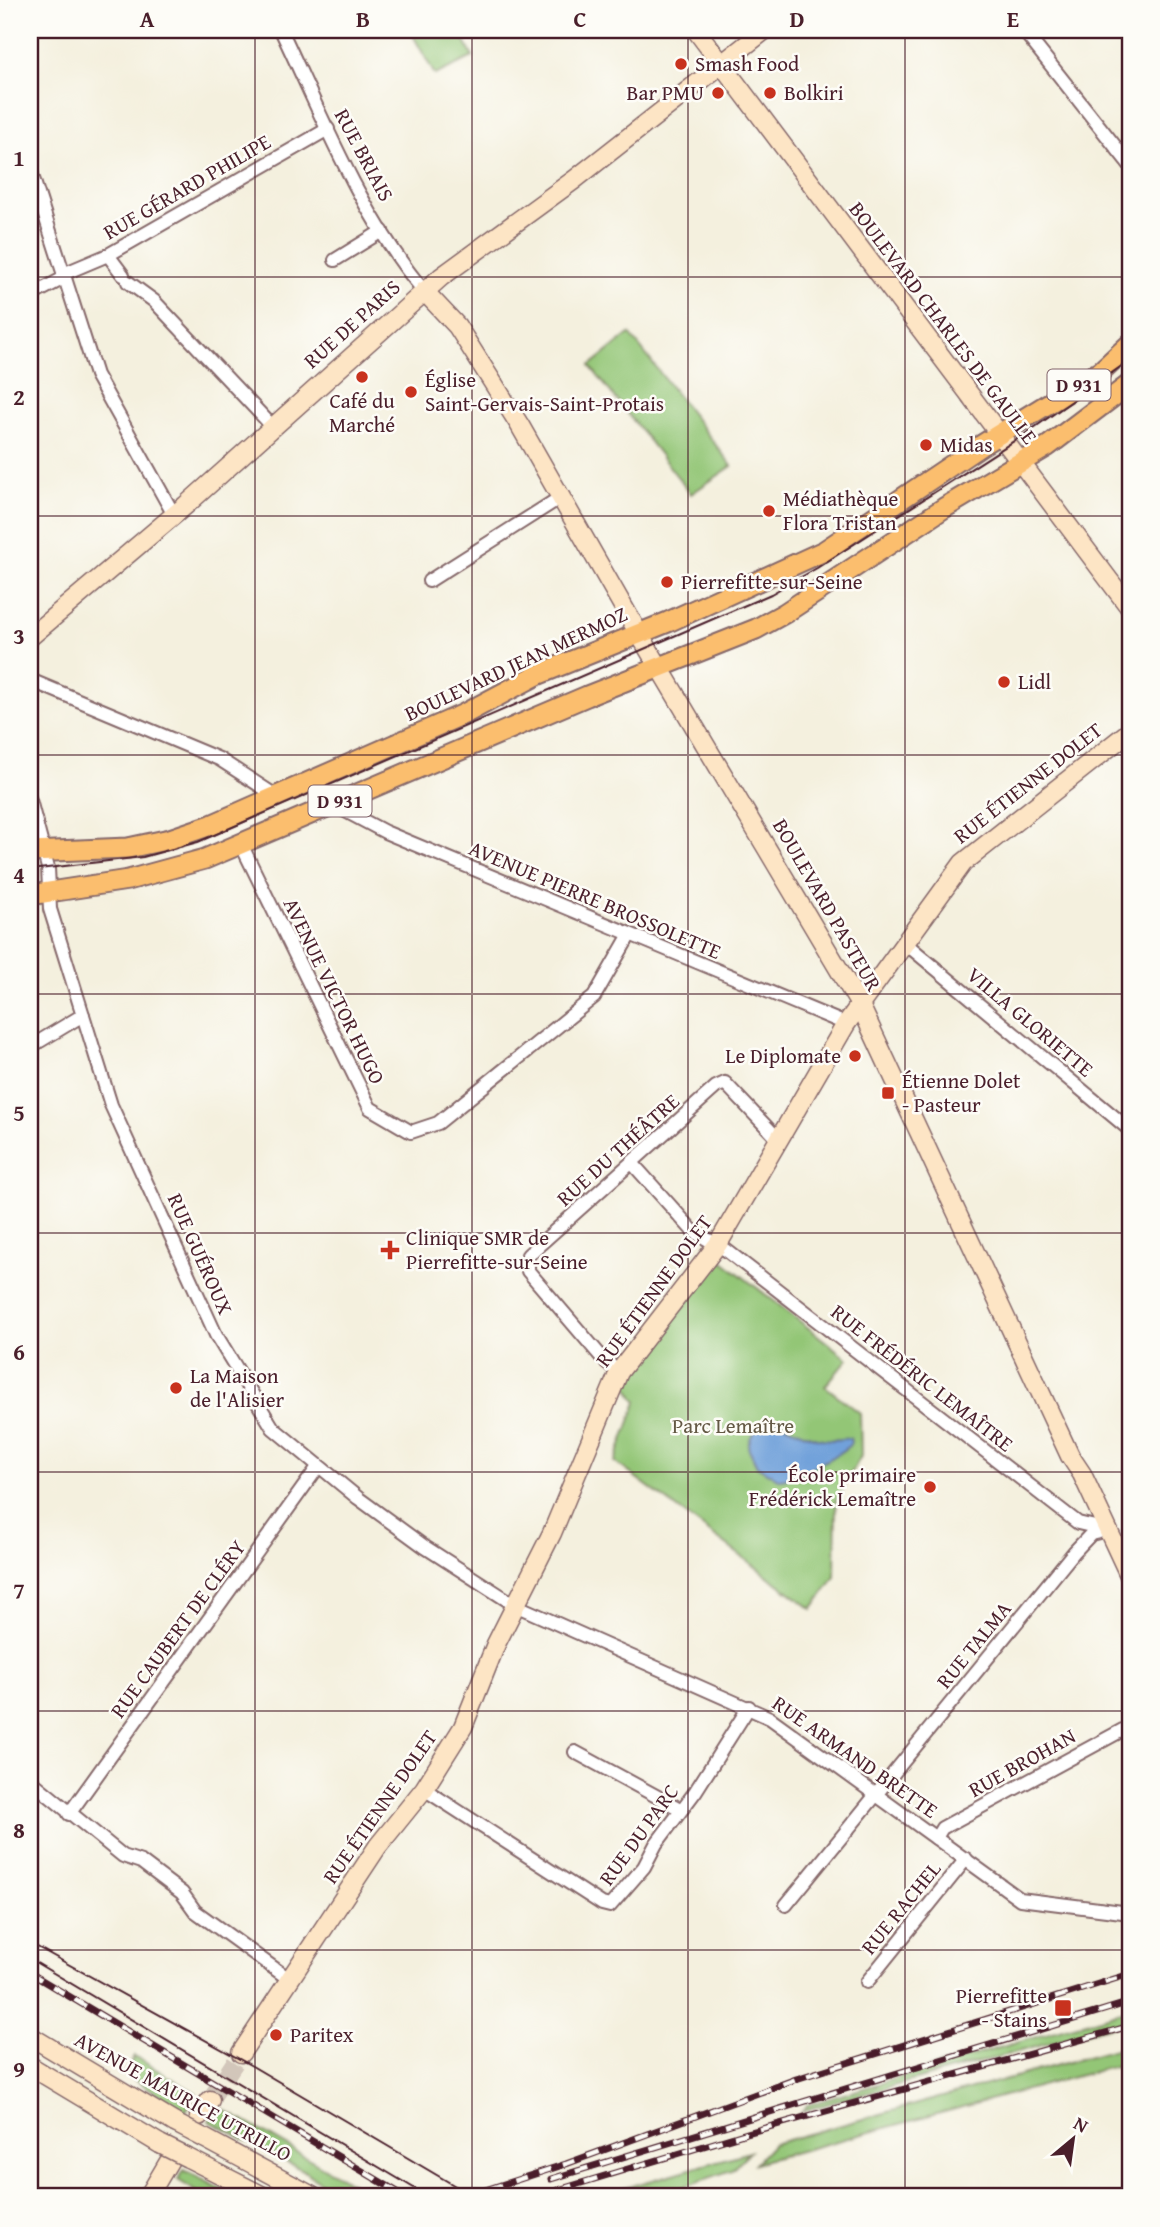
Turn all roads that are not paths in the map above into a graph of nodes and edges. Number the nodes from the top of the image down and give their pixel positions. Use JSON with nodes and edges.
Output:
{"nodes":[{"id":1,"x":281,"y":30,"type":"edge"},
{"id":2,"x":696,"y":30,"type":"edge"},
{"id":3,"x":765,"y":30,"type":"edge"},
{"id":4,"x":1023,"y":30,"type":"edge"},
{"id":5,"x":721,"y":64,"type":"junction"},
{"id":6,"x":328,"y":129,"type":"junction"},
{"id":7,"x":1130,"y":165,"type":"edge"},
{"id":8,"x":30,"y":169,"type":"edge"},
{"id":9,"x":382,"y":231,"type":"junction"},
{"id":10,"x":108,"y":255,"type":"junction"},
{"id":11,"x":335,"y":260,"type":"dead end"},
{"id":12,"x":64,"y":276,"type":"junction"},
{"id":13,"x":424,"y":291,"type":"junction"},
{"id":14,"x":30,"y":296,"type":"edge"},
{"id":15,"x":1130,"y":344,"type":"edge"},
{"id":16,"x":1130,"y":384,"type":"edge"},
{"id":17,"x":272,"y":426,"type":"junction"},
{"id":18,"x":998,"y":435,"type":"junction"},
{"id":19,"x":1021,"y":464,"type":"junction"},
{"id":20,"x":561,"y":497,"type":"junction"},
{"id":21,"x":174,"y":515,"type":"junction"},
{"id":22,"x":429,"y":581,"type":"dead end"},
{"id":23,"x":1130,"y":608,"type":"edge"},
{"id":24,"x":639,"y":632,"type":"junction"},
{"id":25,"x":30,"y":638,"type":"edge"},
{"id":26,"x":660,"y":667,"type":"junction"},
{"id":27,"x":30,"y":680,"type":"edge"},
{"id":28,"x":1130,"y":731,"type":"edge"},
{"id":29,"x":276,"y":796,"type":"junction"},
{"id":30,"x":30,"y":800,"type":"edge"},
{"id":31,"x":332,"y":804,"type":"junction"},
{"id":32,"x":241,"y":844,"type":"junction"},
{"id":33,"x":36,"y":851,"type":"edge"},
{"id":34,"x":39,"y":894,"type":"edge"},
{"id":35,"x":629,"y":936,"type":"junction"},
{"id":36,"x":905,"y":943,"type":"junction"},
{"id":37,"x":860,"y":1005,"type":"junction"},
{"id":38,"x":83,"y":1015,"type":"junction"},
{"id":39,"x":846,"y":1024,"type":"junction"},
{"id":40,"x":30,"y":1047,"type":"edge"},
{"id":41,"x":1130,"y":1130,"type":"edge"},
{"id":42,"x":779,"y":1140,"type":"junction"},
{"id":43,"x":633,"y":1164,"type":"junction"},
{"id":44,"x":718,"y":1244,"type":"junction"},
{"id":45,"x":619,"y":1372,"type":"junction"},
{"id":46,"x":318,"y":1466,"type":"junction"},
{"id":47,"x":1108,"y":1530,"type":"junction"},
{"id":48,"x":1130,"y":1577,"type":"edge"},
{"id":49,"x":515,"y":1605,"type":"junction"},
{"id":50,"x":749,"y":1707,"type":"junction"},
{"id":51,"x":1130,"y":1726,"type":"edge"},
{"id":52,"x":575,"y":1752,"type":"dead end"},
{"id":53,"x":30,"y":1780,"type":"edge"},
{"id":54,"x":424,"y":1789,"type":"junction"},
{"id":55,"x":876,"y":1794,"type":"junction"},
{"id":56,"x":680,"y":1809,"type":"junction"},
{"id":57,"x":69,"y":1814,"type":"junction"},
{"id":58,"x":936,"y":1838,"type":"junction"},
{"id":59,"x":966,"y":1859,"type":"junction"},
{"id":60,"x":786,"y":1905,"type":"dead end"},
{"id":61,"x":1130,"y":1913,"type":"edge"},
{"id":62,"x":289,"y":1979,"type":"junction"},
{"id":63,"x":867,"y":1982,"type":"dead end"},
{"id":64,"x":30,"y":2036,"type":"edge"},
{"id":65,"x":241,"y":2053,"type":"tunnel mouth"},
{"id":66,"x":30,"y":2066,"type":"edge"},
{"id":67,"x":210,"y":2100,"type":"tunnel mouth"},
{"id":68,"x":199,"y":2116,"type":"dead end"},
{"id":69,"x":173,"y":2154,"type":"junction"},
{"id":70,"x":148,"y":2197,"type":"edge"},
{"id":71,"x":265,"y":2197,"type":"edge"},
{"id":72,"x":313,"y":2197,"type":"edge"}],
"edges":[{"from":1,"to":6,"type":"street","name":"RUE BRIAIS"},
{"from":2,"to":5,"type":"street","name":"BOULEVARD CHARLES DE GAULLE"},
{"from":3,"to":5,"type":"street","name":"RUE DE PARIS"},
{"from":4,"to":7,"type":"street"},
{"from":5,"to":13,"type":"street","name":"RUE DE PARIS"},
{"from":5,"to":18,"type":"street","name":"BOULEVARD CHARLES DE GAULLE"},
{"from":6,"to":9,"type":"street","name":"RUE BRIAIS"},
{"from":6,"to":10,"type":"street","name":"RUE GÉRARD PHILIPE"},
{"from":8,"to":12,"type":"street"},
{"from":9,"to":11,"type":"street"},
{"from":9,"to":13,"type":"street","name":"RUE BRIAIS"},
{"from":10,"to":12,"type":"street","name":"RUE GÉRARD PHILIPE"},
{"from":10,"to":17,"type":"street"},
{"from":12,"to":14,"type":"street","name":"RUE GÉRARD PHILIPE"},
{"from":12,"to":21,"type":"street"},
{"from":13,"to":17,"type":"street","name":"RUE DE PARIS"},
{"from":13,"to":20,"type":"street","name":"BOULEVARD PASTEUR"},
{"from":15,"to":18,"type":"main road","name":"BOULEVARD JEAN MERMOZ","number":"D 931"},
{"from":16,"to":19,"type":"main road","number":"D 931"},
{"from":17,"to":21,"type":"street","name":"RUE DE PARIS"},
{"from":18,"to":19,"type":"street","name":"BOULEVARD CHARLES DE GAULLE"},
{"from":18,"to":24,"type":"main road","name":"BOULEVARD JEAN MERMOZ","number":"D 931"},
{"from":19,"to":23,"type":"street","name":"BOULEVARD CHARLES DE GAULLE"},
{"from":19,"to":26,"type":"main road","number":"D 931"},
{"from":20,"to":22,"type":"street"},
{"from":20,"to":24,"type":"street","name":"BOULEVARD PASTEUR"},
{"from":21,"to":25,"type":"street","name":"RUE DE PARIS"},
{"from":24,"to":26,"type":"street","name":"BOULEVARD PASTEUR"},
{"from":24,"to":29,"type":"main road","name":"BOULEVARD JEAN MERMOZ","number":"D 931"},
{"from":26,"to":31,"type":"main road","number":"D 931"},
{"from":26,"to":37,"type":"street","name":"BOULEVARD PASTEUR"},
{"from":27,"to":29,"type":"street"},
{"from":28,"to":36,"type":"street","name":"RUE ÉTIENNE DOLET"},
{"from":29,"to":33,"type":"main road","name":"BOULEVARD JEAN MERMOZ","number":"D 931"},
{"from":30,"to":33,"type":"street","name":"RUE GUÉROUX"},
{"from":31,"to":32,"type":"main road","number":"D 931"},
{"from":31,"to":35,"type":"street","name":"AVENUE PIERRE BROSSOLETTE"},
{"from":32,"to":34,"type":"main road","number":"D 931"},
{"from":32,"to":35,"type":"street","name":"AVENUE VICTOR HUGO"},
{"from":33,"to":34,"type":"street","name":"RUE GUÉROUX"},
{"from":34,"to":38,"type":"street","name":"RUE GUÉROUX"},
{"from":35,"to":39,"type":"street","name":"AVENUE PIERRE BROSSOLETTE"},
{"from":36,"to":37,"type":"street","name":"RUE ÉTIENNE DOLET"},
{"from":36,"to":41,"type":"street","name":"VILLA GLORIETTE"},
{"from":37,"to":39,"type":"street","name":"RUE ÉTIENNE DOLET"},
{"from":37,"to":47,"type":"street","name":"BOULEVARD PASTEUR"},
{"from":38,"to":40,"type":"street"},
{"from":38,"to":46,"type":"street","name":"RUE GUÉROUX"},
{"from":39,"to":42,"type":"street","name":"RUE ÉTIENNE DOLET"},
{"from":42,"to":43,"type":"street","name":"RUE DU THÉÂTRE"},
{"from":42,"to":44,"type":"street","name":"RUE ÉTIENNE DOLET"},
{"from":43,"to":44,"type":"street","name":"RUE FRÉDÉRIC LEMAÎTRE"},
{"from":43,"to":45,"type":"street","name":"RUE DU THÉÂTRE"},
{"from":44,"to":45,"type":"street","name":"RUE ÉTIENNE DOLET"},
{"from":44,"to":47,"type":"street","name":"RUE FRÉDÉRIC LEMAÎTRE"},
{"from":45,"to":49,"type":"street","name":"RUE ÉTIENNE DOLET"},
{"from":46,"to":49,"type":"street","name":"RUE GUÉROUX"},
{"from":46,"to":57,"type":"street","name":"RUE CAUBERT DE CLÉRY"},
{"from":47,"to":48,"type":"street","name":"BOULEVARD PASTEUR"},
{"from":47,"to":55,"type":"street","name":"RUE TALMA"},
{"from":49,"to":50,"type":"street","name":"RUE ARMAND BRETTE"},
{"from":49,"to":54,"type":"street","name":"RUE ÉTIENNE DOLET"},
{"from":50,"to":55,"type":"street","name":"RUE ARMAND BRETTE"},
{"from":50,"to":56,"type":"street","name":"RUE DU PARC"},
{"from":51,"to":58,"type":"street","name":"RUE BROHAN"},
{"from":52,"to":56,"type":"street"},
{"from":53,"to":57,"type":"street"},
{"from":54,"to":56,"type":"street","name":"RUE DU PARC"},
{"from":54,"to":62,"type":"street","name":"RUE ÉTIENNE DOLET"},
{"from":55,"to":58,"type":"street","name":"RUE ARMAND BRETTE"},
{"from":55,"to":60,"type":"street","name":"RUE TALMA"},
{"from":57,"to":62,"type":"street"},
{"from":58,"to":59,"type":"street","name":"RUE ARMAND BRETTE"},
{"from":59,"to":61,"type":"street","name":"RUE ARMAND BRETTE"},
{"from":59,"to":63,"type":"street","name":"RUE RACHEL"},
{"from":62,"to":65,"type":"street","name":"RUE ÉTIENNE DOLET"},
{"from":64,"to":72,"type":"street","name":"AVENUE MAURICE UTRILLO","bridge":true},
{"from":66,"to":69,"type":"street"},
{"from":67,"to":68,"type":"street"},
{"from":69,"to":70,"type":"street"},
{"from":69,"to":71,"type":"street"}]}
